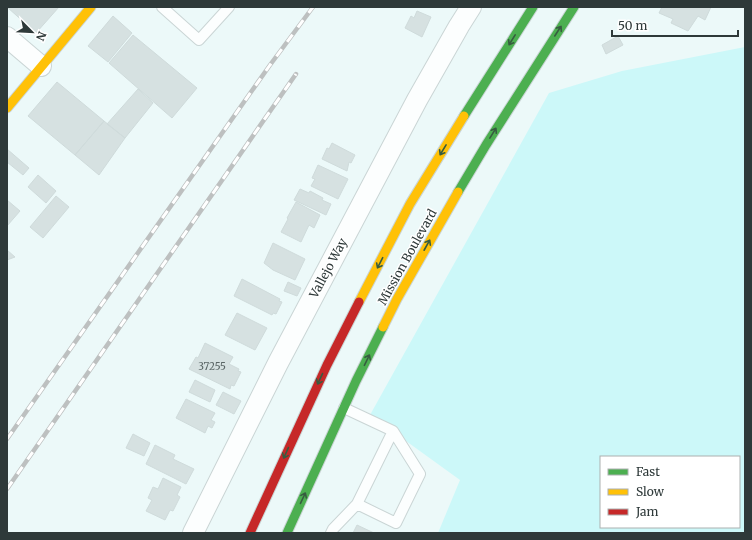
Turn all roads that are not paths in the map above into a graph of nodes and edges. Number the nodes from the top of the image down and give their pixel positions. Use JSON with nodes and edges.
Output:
{"nodes":[{"id":1,"x":91,"y":7,"type":"edge"},
{"id":2,"x":229,"y":7,"type":"edge"},
{"id":3,"x":471,"y":7,"type":"edge"},
{"id":4,"x":533,"y":7,"type":"edge"},
{"id":5,"x":574,"y":7,"type":"edge"},
{"id":6,"x":168,"y":9,"type":"edge"},
{"id":7,"x":7,"y":37,"type":"edge"},
{"id":8,"x":40,"y":66,"type":"junction"},
{"id":9,"x":7,"y":108,"type":"edge"},
{"id":10,"x":344,"y":408,"type":"junction"},
{"id":11,"x":393,"y":431,"type":"junction"},
{"id":12,"x":357,"y":504,"type":"junction"},
{"id":13,"x":193,"y":533,"type":"edge"},
{"id":14,"x":250,"y":533,"type":"edge"},
{"id":15,"x":286,"y":533,"type":"edge"},
{"id":16,"x":331,"y":533,"type":"edge"}],
"edges":[{"from":1,"to":8,"type":"main road"},
{"from":2,"to":6,"type":"lane"},
{"from":3,"to":13,"type":"street","name":"Vallejo Way"},
{"from":4,"to":14,"type":"main road","name":"Mission Boulevard","one_way":true},
{"from":10,"to":5,"type":"main road","name":"Mission Boulevard","one_way":true},
{"from":7,"to":8,"type":"street"},
{"from":8,"to":9,"type":"main road"},
{"from":10,"to":11,"type":"lane"},
{"from":15,"to":10,"type":"main road","name":"Mission Boulevard","one_way":true},
{"from":11,"to":12,"type":"lane"},
{"from":11,"to":12,"type":"lane"},
{"from":12,"to":16,"type":"lane"}]}
